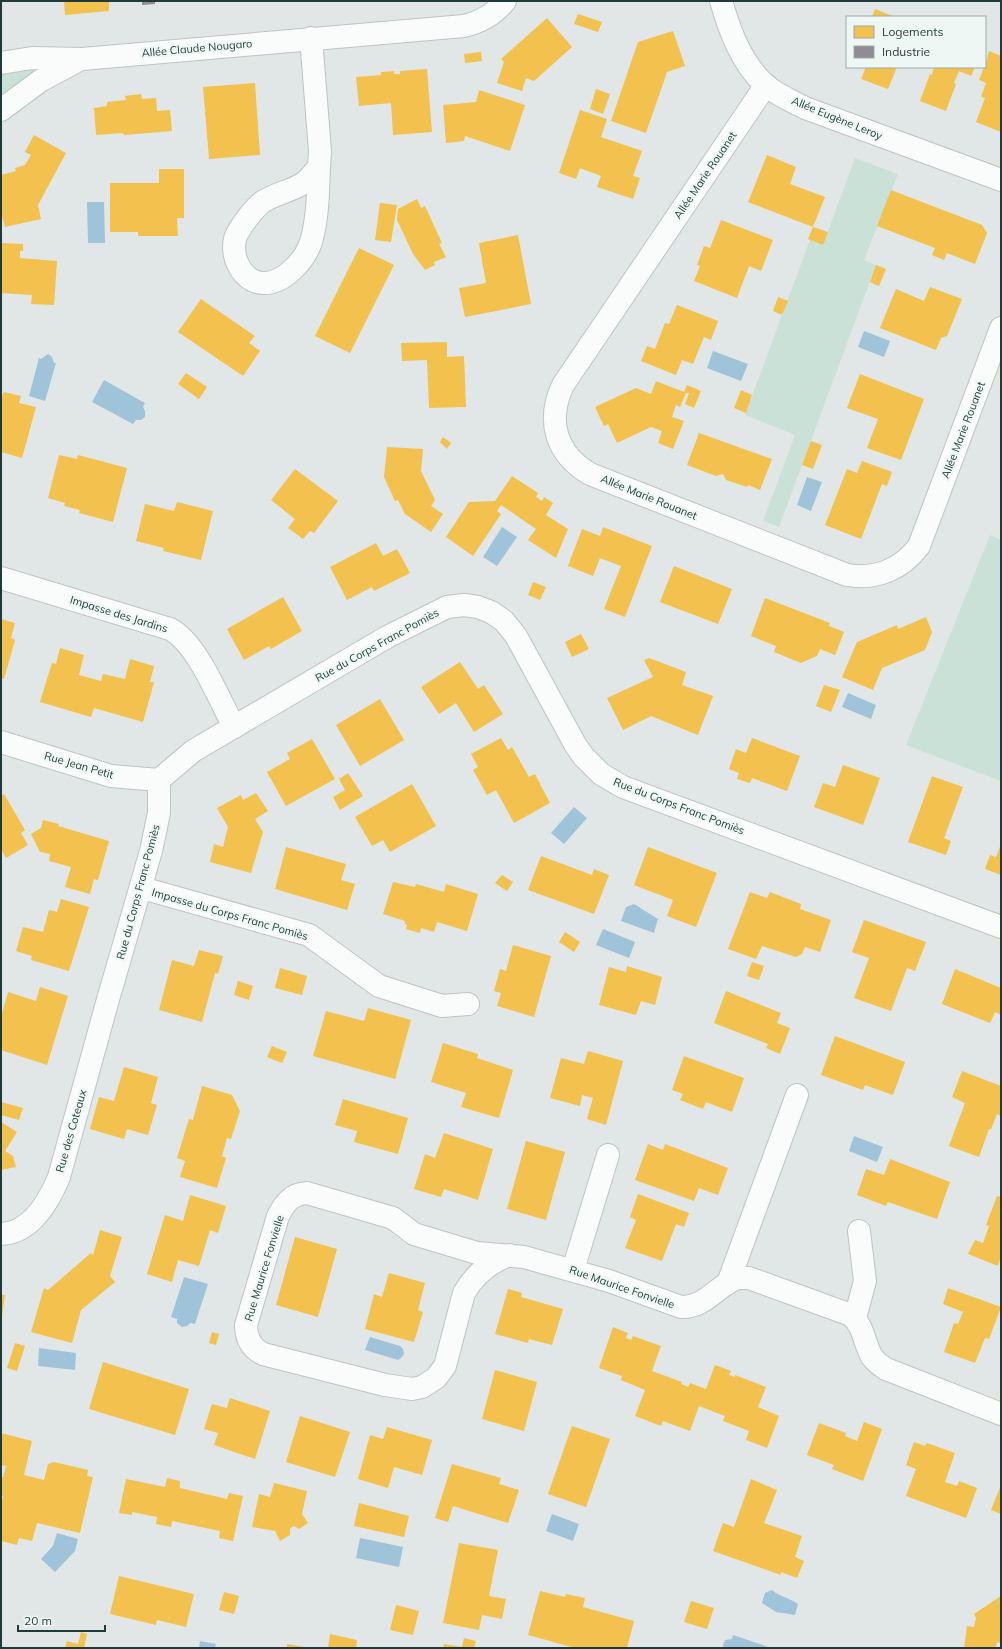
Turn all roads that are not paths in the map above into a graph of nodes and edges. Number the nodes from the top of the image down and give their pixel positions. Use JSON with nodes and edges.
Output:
{"nodes":[{"id":1,"x":505,"y":1,"type":"edge"},
{"id":2,"x":721,"y":1,"type":"edge"},
{"id":3,"x":311,"y":38,"type":"junction"},
{"id":4,"x":82,"y":59,"type":"junction"},
{"id":5,"x":1,"y":63,"type":"edge"},
{"id":6,"x":766,"y":85,"type":"junction"},
{"id":7,"x":1,"y":110,"type":"edge"},
{"id":8,"x":319,"y":167,"type":"junction"},
{"id":9,"x":1001,"y":180,"type":"edge"},
{"id":10,"x":1001,"y":328,"type":"edge"},
{"id":11,"x":1,"y":578,"type":"edge"},
{"id":12,"x":234,"y":727,"type":"junction"},
{"id":13,"x":1,"y":742,"type":"edge"},
{"id":14,"x":159,"y":780,"type":"junction"},
{"id":15,"x":142,"y":888,"type":"junction"},
{"id":16,"x":1001,"y":927,"type":"edge"},
{"id":17,"x":107,"y":1003,"type":"joint"},
{"id":18,"x":468,"y":1004,"type":"dead end"},
{"id":19,"x":798,"y":1095,"type":"dead end"},
{"id":20,"x":608,"y":1155,"type":"dead end"},
{"id":21,"x":859,"y":1231,"type":"dead end"},
{"id":22,"x":1,"y":1234,"type":"edge"},
{"id":23,"x":510,"y":1255,"type":"junction"},
{"id":24,"x":572,"y":1270,"type":"junction"},
{"id":25,"x":728,"y":1283,"type":"junction"},
{"id":26,"x":855,"y":1318,"type":"junction"},
{"id":27,"x":1001,"y":1414,"type":"edge"}],
"edges":[{"from":1,"to":3,"type":"street","name":"Allée Claude Nougaro"},
{"from":2,"to":6,"type":"street","name":"Allée Eugène Leroy"},
{"from":3,"to":4,"type":"street","name":"Allée Claude Nougaro"},
{"from":3,"to":8,"type":"street"},
{"from":4,"to":5,"type":"street","name":"Allée Claude Nougaro"},
{"from":4,"to":7,"type":"street","name":"Allée Claude Nougaro"},
{"from":6,"to":9,"type":"street","name":"Allée Eugène Leroy"},
{"from":6,"to":10,"type":"street","name":"Allée Marie Rouanet"},
{"from":8,"to":8,"type":"street"},
{"from":11,"to":12,"type":"street","name":"Impasse des Jardins"},
{"from":12,"to":14,"type":"street","name":"Rue du Corps Franc Pomiès"},
{"from":12,"to":16,"type":"street","name":"Rue du Corps Franc Pomiès"},
{"from":13,"to":14,"type":"street","name":"Rue Jean Petit"},
{"from":14,"to":15,"type":"street","name":"Rue du Corps Franc Pomiès"},
{"from":15,"to":17,"type":"street","name":"Rue du Corps Franc Pomiès"},
{"from":15,"to":18,"type":"street","name":"Impasse du Corps Franc Pomiès"},
{"from":17,"to":22,"type":"street","name":"Rue des Coteaux"},
{"from":19,"to":25,"type":"street"},
{"from":20,"to":24,"type":"street"},
{"from":21,"to":26,"type":"street"},
{"from":23,"to":23,"type":"street","name":"Rue Maurice Fonvielle"},
{"from":23,"to":24,"type":"street","name":"Rue Maurice Fonvielle"},
{"from":24,"to":25,"type":"street","name":"Rue Maurice Fonvielle"},
{"from":25,"to":26,"type":"street","name":"Rue Maurice Fonvielle"},
{"from":26,"to":27,"type":"street"}]}
